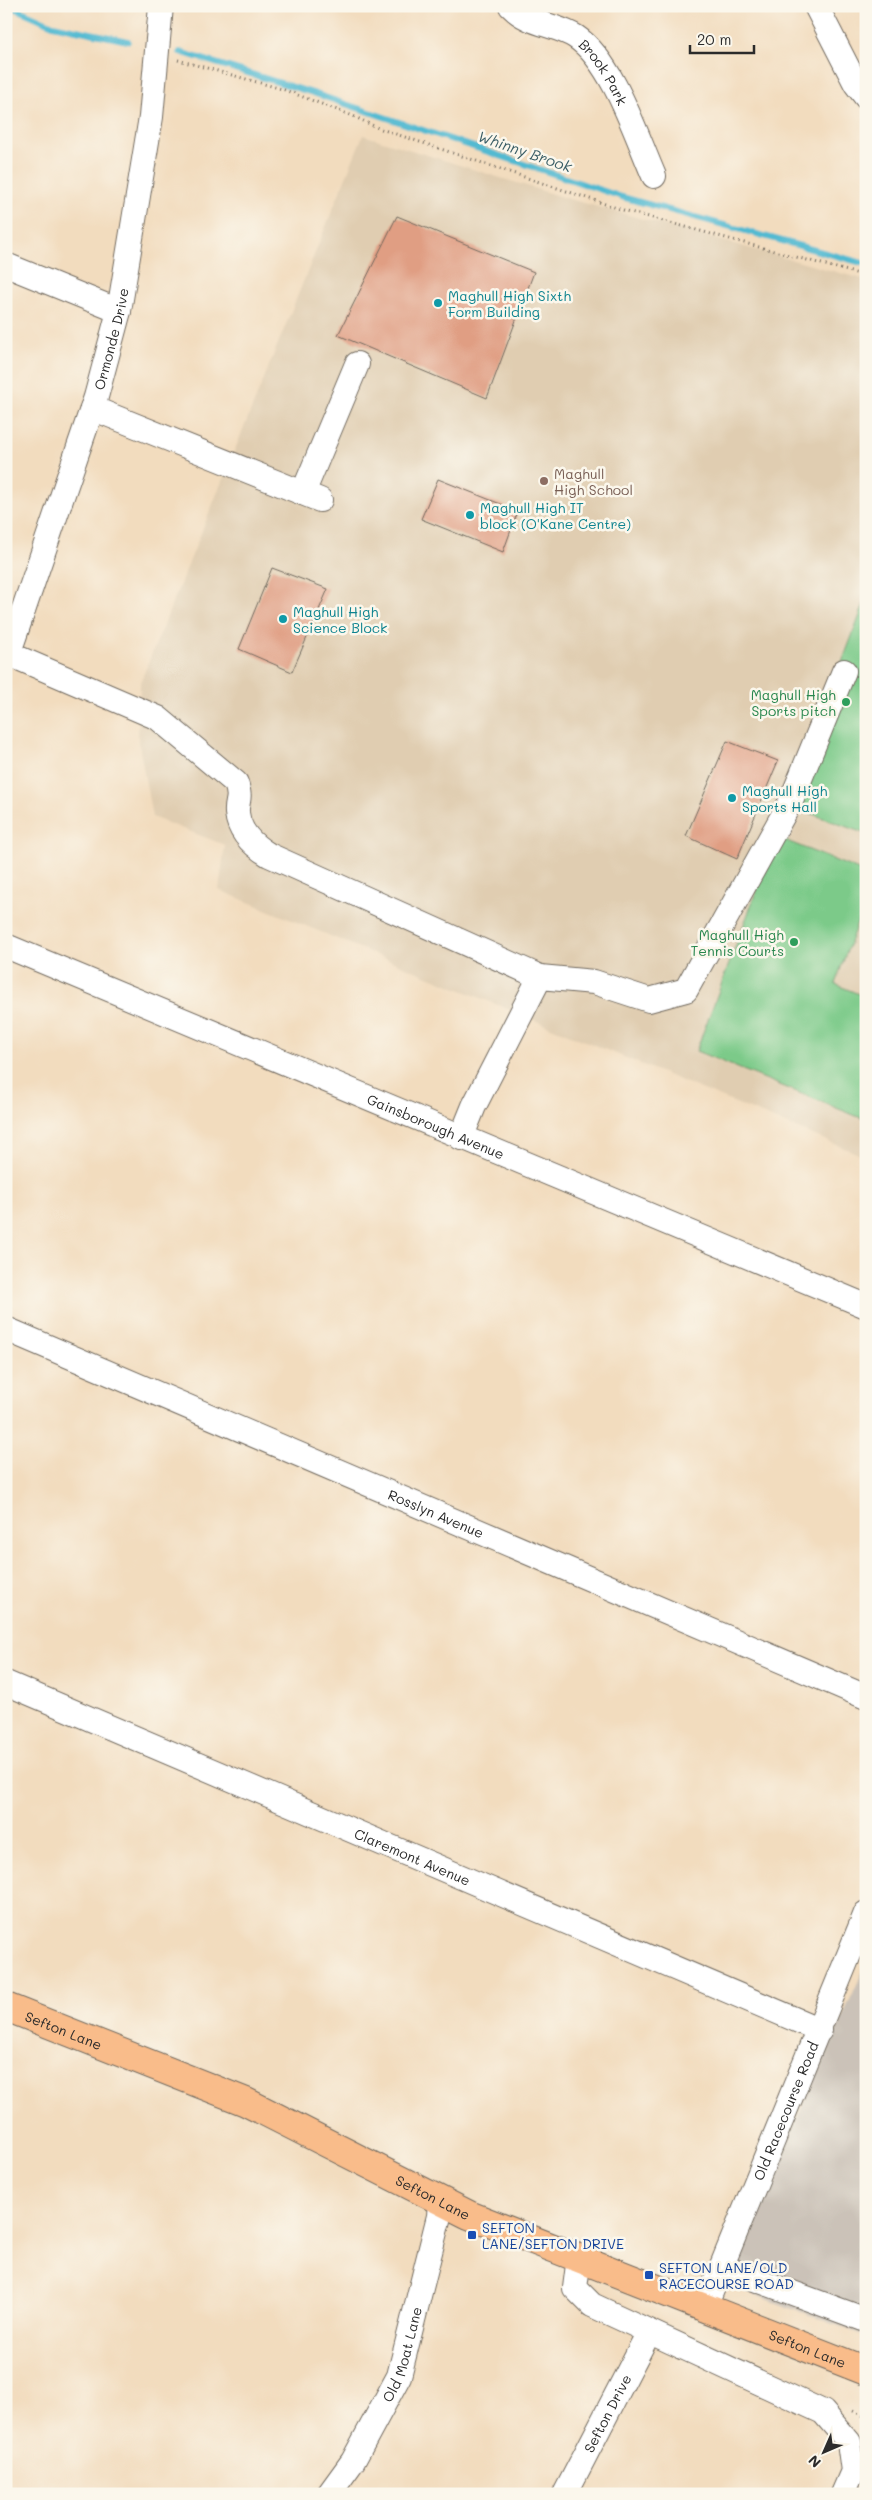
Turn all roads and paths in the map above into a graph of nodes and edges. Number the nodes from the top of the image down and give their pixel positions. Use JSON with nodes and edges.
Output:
{"nodes":[{"id":1,"x":161,"y":6,"type":"edge"},
{"id":2,"x":512,"y":6,"type":"edge"},
{"id":3,"x":816,"y":6,"type":"edge"},
{"id":4,"x":155,"y":57,"type":"junction"},
{"id":5,"x":866,"y":97,"type":"edge"},
{"id":6,"x":654,"y":176,"type":"dead end"},
{"id":7,"x":6,"y":265,"type":"edge"},
{"id":8,"x":866,"y":276,"type":"edge"},
{"id":9,"x":120,"y":311,"type":"junction"},
{"id":10,"x":357,"y":364,"type":"dead end"},
{"id":11,"x":92,"y":408,"type":"junction"},
{"id":12,"x":7,"y":658,"type":"edge"},
{"id":13,"x":844,"y":670,"type":"dead end"},
{"id":14,"x":6,"y":946,"type":"edge"},
{"id":15,"x":540,"y":977,"type":"junction"},
{"id":16,"x":460,"y":1138,"type":"junction"},
{"id":17,"x":866,"y":1306,"type":"edge"},
{"id":18,"x":6,"y":1329,"type":"edge"},
{"id":19,"x":6,"y":1683,"type":"edge"},
{"id":20,"x":866,"y":1697,"type":"edge"},
{"id":21,"x":866,"y":1913,"type":"edge"},
{"id":22,"x":6,"y":2007,"type":"edge"},
{"id":23,"x":820,"y":2030,"type":"junction"},
{"id":24,"x":440,"y":2200,"type":"junction"},
{"id":25,"x":579,"y":2257,"type":"junction"},
{"id":26,"x":722,"y":2267,"type":"junction"},
{"id":27,"x":706,"y":2307,"type":"junction"},
{"id":28,"x":866,"y":2320,"type":"edge"},
{"id":29,"x":649,"y":2332,"type":"junction"},
{"id":30,"x":866,"y":2371,"type":"edge"},
{"id":31,"x":329,"y":2494,"type":"edge"},
{"id":32,"x":565,"y":2494,"type":"edge"},
{"id":33,"x":843,"y":2494,"type":"edge"}],
"edges":[{"from":1,"to":4,"type":"street","name":"Ormonde Drive"},
{"from":2,"to":6,"type":"street","name":"Brook Park"},
{"from":3,"to":5,"type":"street"},
{"from":4,"to":8,"type":"path"},
{"from":4,"to":9,"type":"street","name":"Ormonde Drive"},
{"from":7,"to":9,"type":"street"},
{"from":9,"to":11,"type":"street","name":"Ormonde Drive"},
{"from":10,"to":11,"type":"street"},
{"from":11,"to":12,"type":"street","name":"Ormonde Drive"},
{"from":12,"to":15,"type":"street"},
{"from":13,"to":15,"type":"street"},
{"from":14,"to":16,"type":"street","name":"Gainsborough Avenue"},
{"from":15,"to":16,"type":"street"},
{"from":16,"to":17,"type":"street","name":"Gainsborough Avenue"},
{"from":18,"to":20,"type":"street","name":"Rosslyn Avenue"},
{"from":19,"to":23,"type":"street","name":"Claremont Avenue"},
{"from":21,"to":23,"type":"street","name":"Old Racecourse Road"},
{"from":22,"to":24,"type":"main road","name":"Sefton Lane"},
{"from":23,"to":26,"type":"street","name":"Old Racecourse Road"},
{"from":24,"to":25,"type":"main road","name":"Sefton Lane"},
{"from":24,"to":31,"type":"street","name":"Old Moat Lane"},
{"from":25,"to":27,"type":"main road","name":"Sefton Lane"},
{"from":25,"to":29,"type":"street"},
{"from":26,"to":27,"type":"street","name":"Old Racecourse Road"},
{"from":26,"to":28,"type":"street"},
{"from":27,"to":30,"type":"main road","name":"Sefton Lane"},
{"from":29,"to":32,"type":"street","name":"Sefton Drive"},
{"from":29,"to":33,"type":"street"}]}
